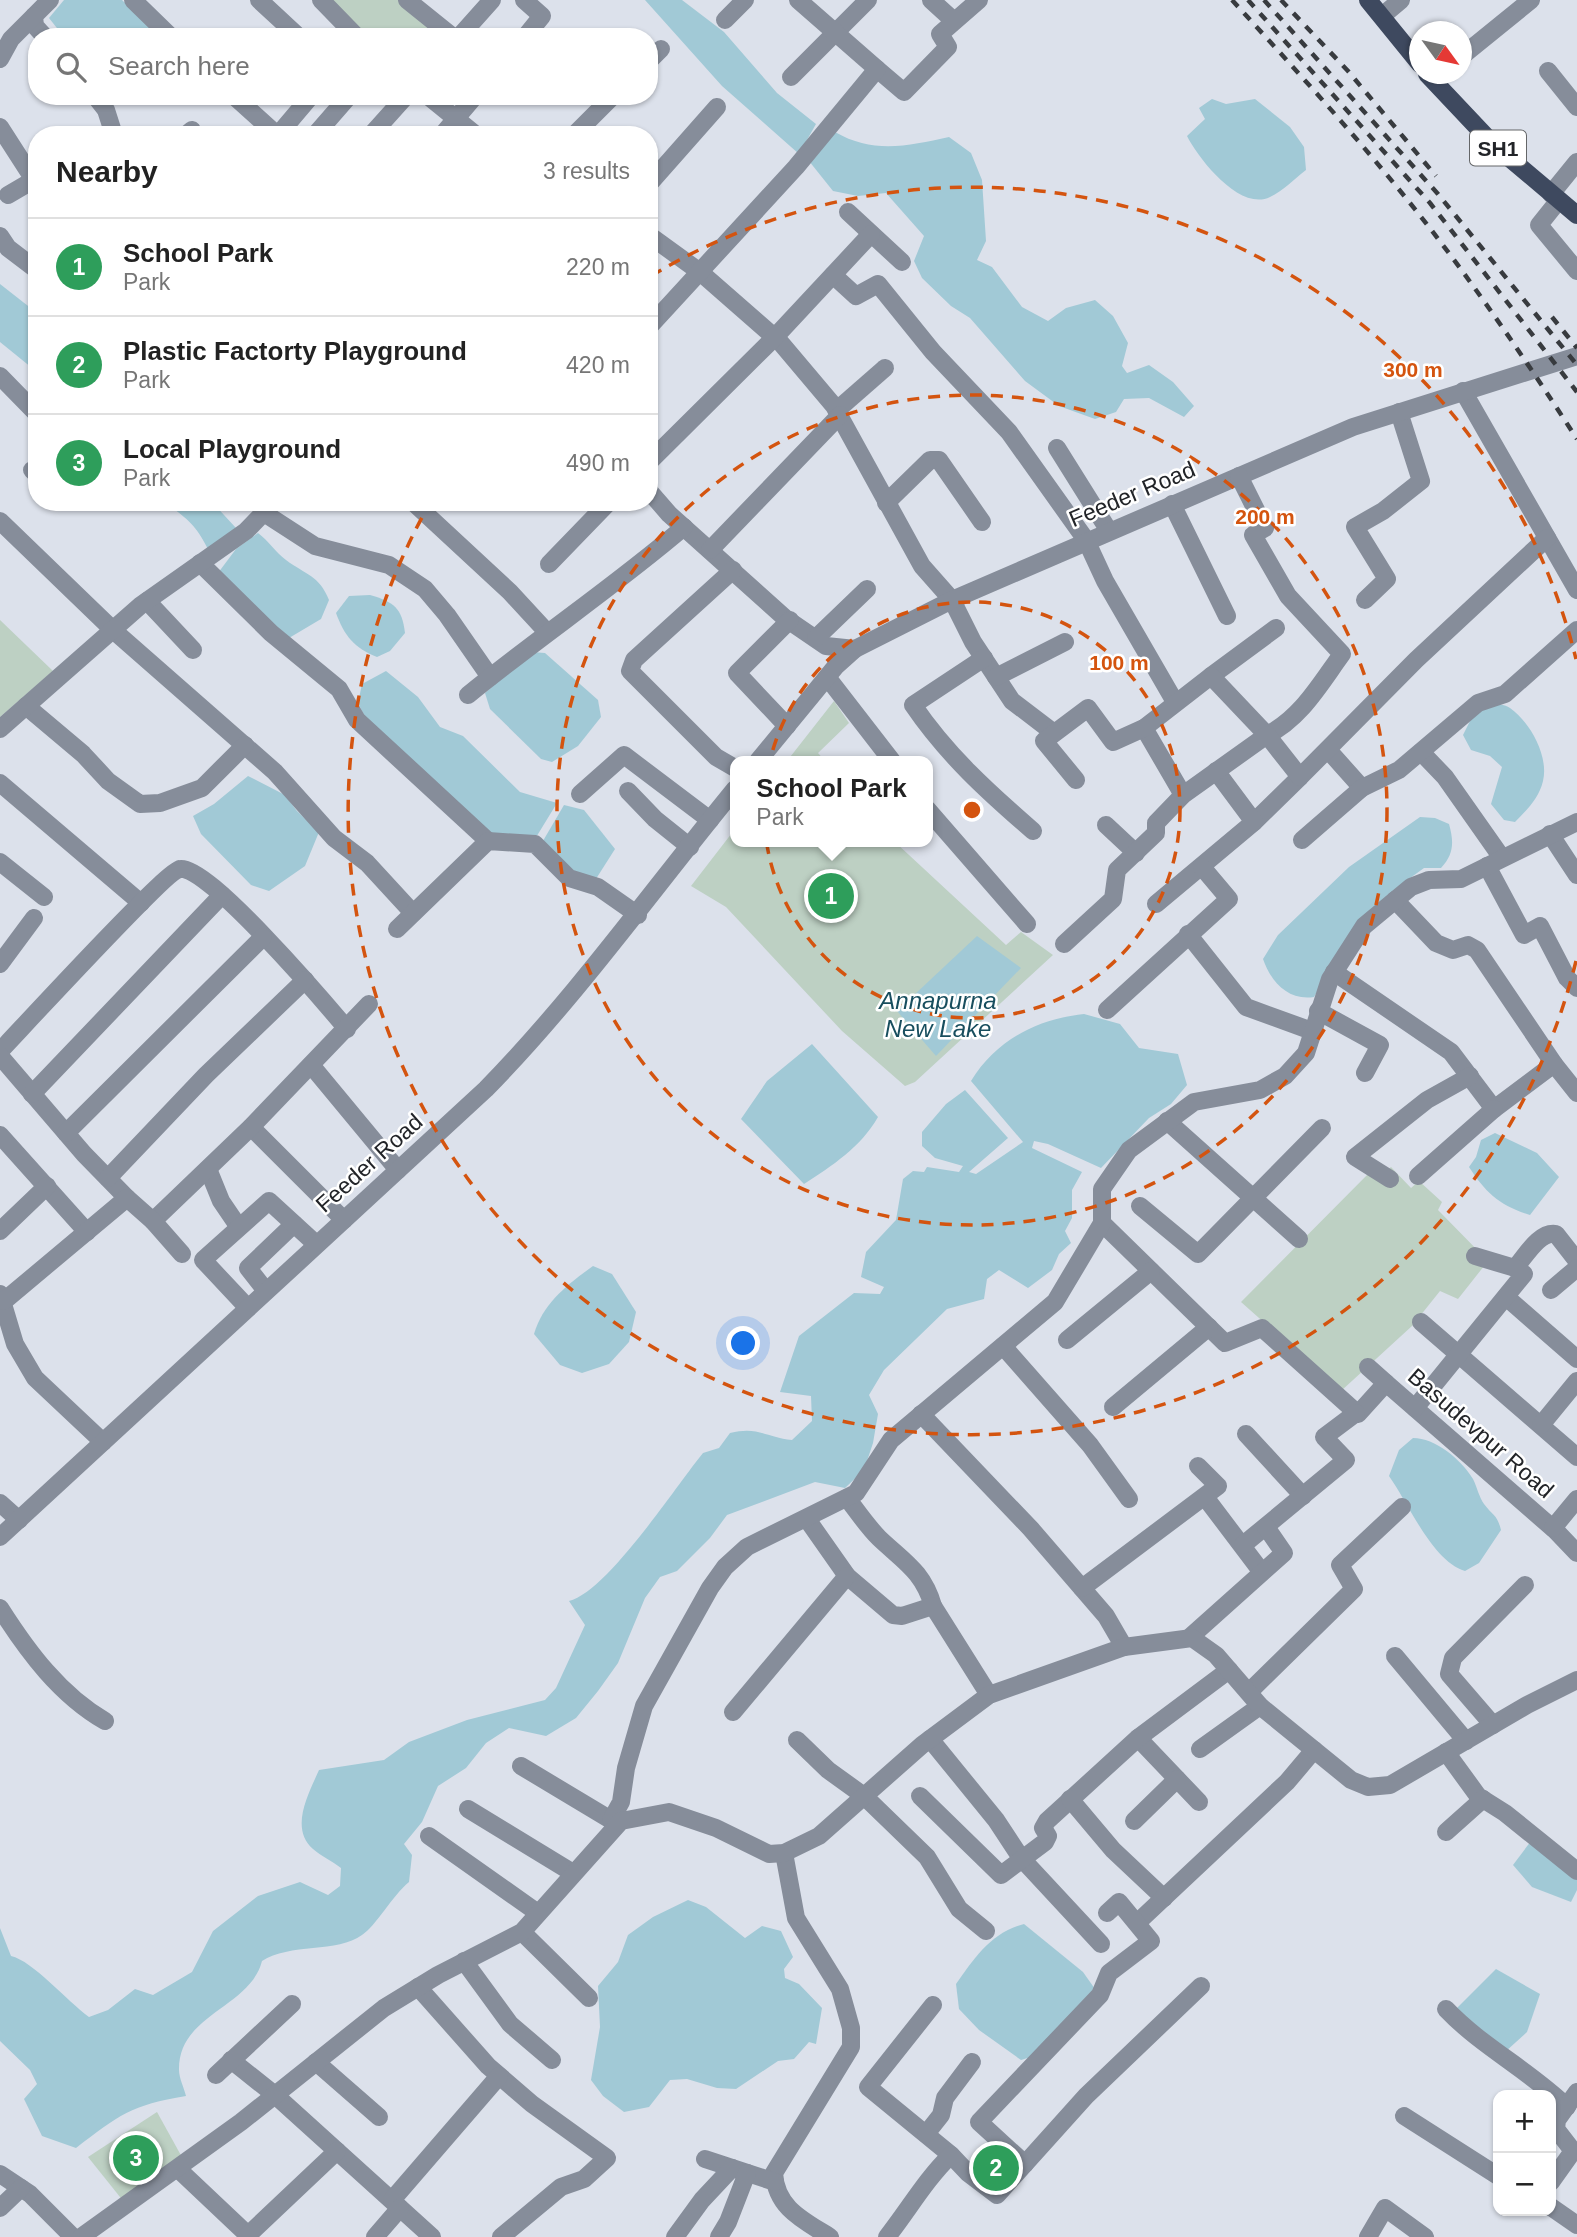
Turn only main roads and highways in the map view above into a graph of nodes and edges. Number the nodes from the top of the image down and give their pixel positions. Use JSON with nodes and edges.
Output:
{"nodes":[{"id":1,"x":1368,"y":0,"type":"edge"},
{"id":2,"x":1409,"y":51,"type":"edge"},
{"id":3,"x":1440,"y":84,"type":"edge"},
{"id":4,"x":1577,"y":215,"type":"edge"}],
"edges":[{"from":1,"to":2,"type":"main road"},
{"from":3,"to":4,"type":"main road","number":"SH1"}]}
